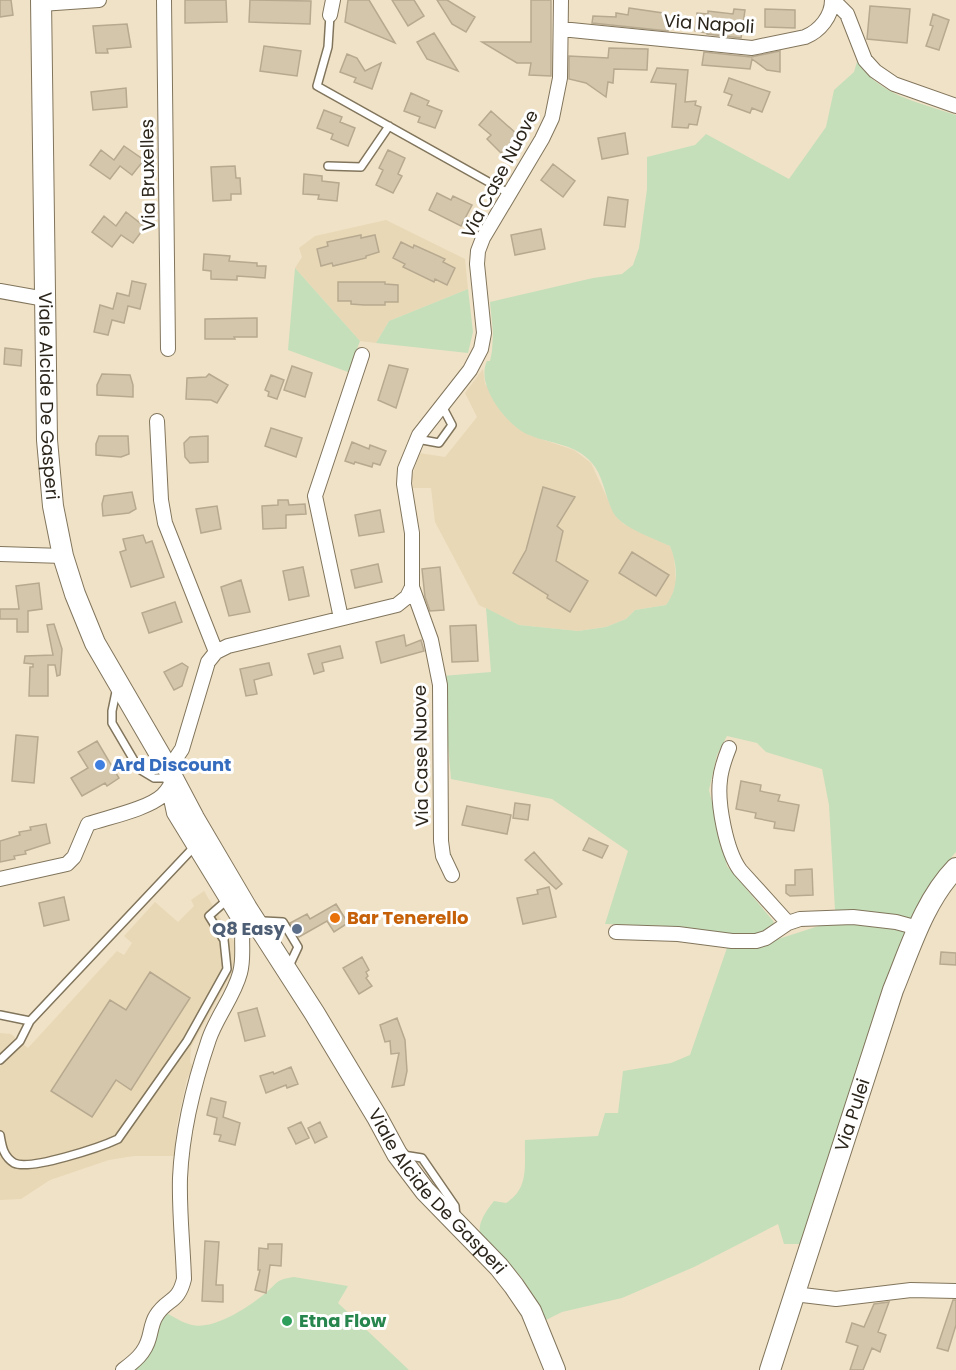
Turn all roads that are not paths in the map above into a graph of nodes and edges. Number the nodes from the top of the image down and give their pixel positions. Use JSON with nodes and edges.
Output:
{"nodes":[{"id":1,"x":99,"y":0,"type":"edge"},
{"id":2,"x":164,"y":0,"type":"edge"},
{"id":3,"x":333,"y":0,"type":"edge"},
{"id":4,"x":561,"y":0,"type":"edge"},
{"id":5,"x":832,"y":0,"type":"edge"},
{"id":6,"x":41,"y":2,"type":"edge"},
{"id":7,"x":330,"y":15,"type":"joint"},
{"id":8,"x":561,"y":29,"type":"junction"},
{"id":9,"x":956,"y":106,"type":"edge"},
{"id":10,"x":389,"y":126,"type":"junction"},
{"id":11,"x":328,"y":166,"type":"dead end"},
{"id":12,"x":510,"y":194,"type":"junction"},
{"id":13,"x":0,"y":291,"type":"edge"},
{"id":14,"x":45,"y":299,"type":"junction"},
{"id":15,"x":168,"y":349,"type":"dead end"},
{"id":16,"x":362,"y":355,"type":"dead end"},
{"id":17,"x":442,"y":406,"type":"junction"},
{"id":18,"x":157,"y":421,"type":"dead end"},
{"id":19,"x":417,"y":439,"type":"junction"},
{"id":20,"x":0,"y":554,"type":"edge"},
{"id":21,"x":63,"y":556,"type":"junction"},
{"id":22,"x":412,"y":587,"type":"junction"},
{"id":23,"x":340,"y":618,"type":"junction"},
{"id":24,"x":216,"y":652,"type":"junction"},
{"id":25,"x":729,"y":748,"type":"dead end"},
{"id":26,"x":182,"y":749,"type":"junction"},
{"id":27,"x":172,"y":779,"type":"junction"},
{"id":28,"x":145,"y":805,"type":"junction"},
{"id":29,"x":174,"y":813,"type":"junction"},
{"id":30,"x":194,"y":847,"type":"junction"},
{"id":31,"x":956,"y":868,"type":"edge"},
{"id":32,"x":452,"y":875,"type":"dead end"},
{"id":33,"x":0,"y":879,"type":"edge"},
{"id":34,"x":227,"y":900,"type":"junction"},
{"id":35,"x":251,"y":918,"type":"junction"},
{"id":36,"x":788,"y":923,"type":"junction"},
{"id":37,"x":918,"y":928,"type":"junction"},
{"id":38,"x":616,"y":932,"type":"dead end"},
{"id":39,"x":315,"y":1014,"type":"junction"},
{"id":40,"x":0,"y":1015,"type":"edge"},
{"id":41,"x":30,"y":1021,"type":"junction"},
{"id":42,"x":0,"y":1060,"type":"edge"},
{"id":43,"x":0,"y":1135,"type":"edge"},
{"id":44,"x":956,"y":1291,"type":"edge"},
{"id":45,"x":794,"y":1294,"type":"junction"},
{"id":46,"x":123,"y":1370,"type":"edge"},
{"id":47,"x":555,"y":1370,"type":"edge"},
{"id":48,"x":770,"y":1370,"type":"edge"}],
"edges":[{"from":1,"to":6,"type":"street"},
{"from":2,"to":15,"type":"street","name":"Via Bruxelles"},
{"from":3,"to":7,"type":"street"},
{"from":4,"to":8,"type":"street","name":"Via Case Nuove"},
{"from":5,"to":8,"type":"street","name":"Via Napoli"},
{"from":5,"to":9,"type":"street"},
{"from":6,"to":14,"type":"main road","name":"Viale Alcide De Gasperi"},
{"from":7,"to":10,"type":"lane"},
{"from":8,"to":12,"type":"street","name":"Via Case Nuove"},
{"from":10,"to":11,"type":"lane"},
{"from":10,"to":12,"type":"lane"},
{"from":12,"to":17,"type":"street","name":"Via Case Nuove"},
{"from":13,"to":14,"type":"street"},
{"from":14,"to":21,"type":"main road","name":"Viale Alcide De Gasperi"},
{"from":16,"to":23,"type":"street"},
{"from":17,"to":19,"type":"street","name":"Via Case Nuove"},
{"from":17,"to":19,"type":"lane"},
{"from":18,"to":24,"type":"street"},
{"from":19,"to":22,"type":"street","name":"Via Case Nuove"},
{"from":20,"to":21,"type":"street"},
{"from":21,"to":27,"type":"main road","name":"Viale Alcide De Gasperi"},
{"from":22,"to":23,"type":"street"},
{"from":22,"to":32,"type":"street","name":"Via Case Nuove"},
{"from":23,"to":24,"type":"street"},
{"from":24,"to":26,"type":"street"},
{"from":25,"to":36,"type":"street"},
{"from":26,"to":27,"type":"street"},
{"from":26,"to":27,"type":"street"},
{"from":27,"to":28,"type":"street"},
{"from":27,"to":29,"type":"street"},
{"from":27,"to":35,"type":"main road","name":"Viale Alcide De Gasperi"},
{"from":28,"to":29,"type":"street"},
{"from":28,"to":33,"type":"street"},
{"from":29,"to":30,"type":"street"},
{"from":30,"to":34,"type":"street"},
{"from":30,"to":41,"type":"lane"},
{"from":31,"to":37,"type":"main road","name":"Via Pulei"},
{"from":34,"to":35,"type":"street"},
{"from":34,"to":43,"type":"lane"},
{"from":35,"to":39,"type":"main road"},
{"from":35,"to":39,"type":"main road"},
{"from":35,"to":46,"type":"street"},
{"from":36,"to":37,"type":"street"},
{"from":36,"to":38,"type":"street"},
{"from":37,"to":45,"type":"main road","name":"Via Pulei"},
{"from":39,"to":47,"type":"main road","name":"Viale Alcide De Gasperi"},
{"from":40,"to":41,"type":"lane"},
{"from":41,"to":42,"type":"lane"},
{"from":44,"to":45,"type":"street"},
{"from":45,"to":48,"type":"main road","name":"Via Pulei"}]}
